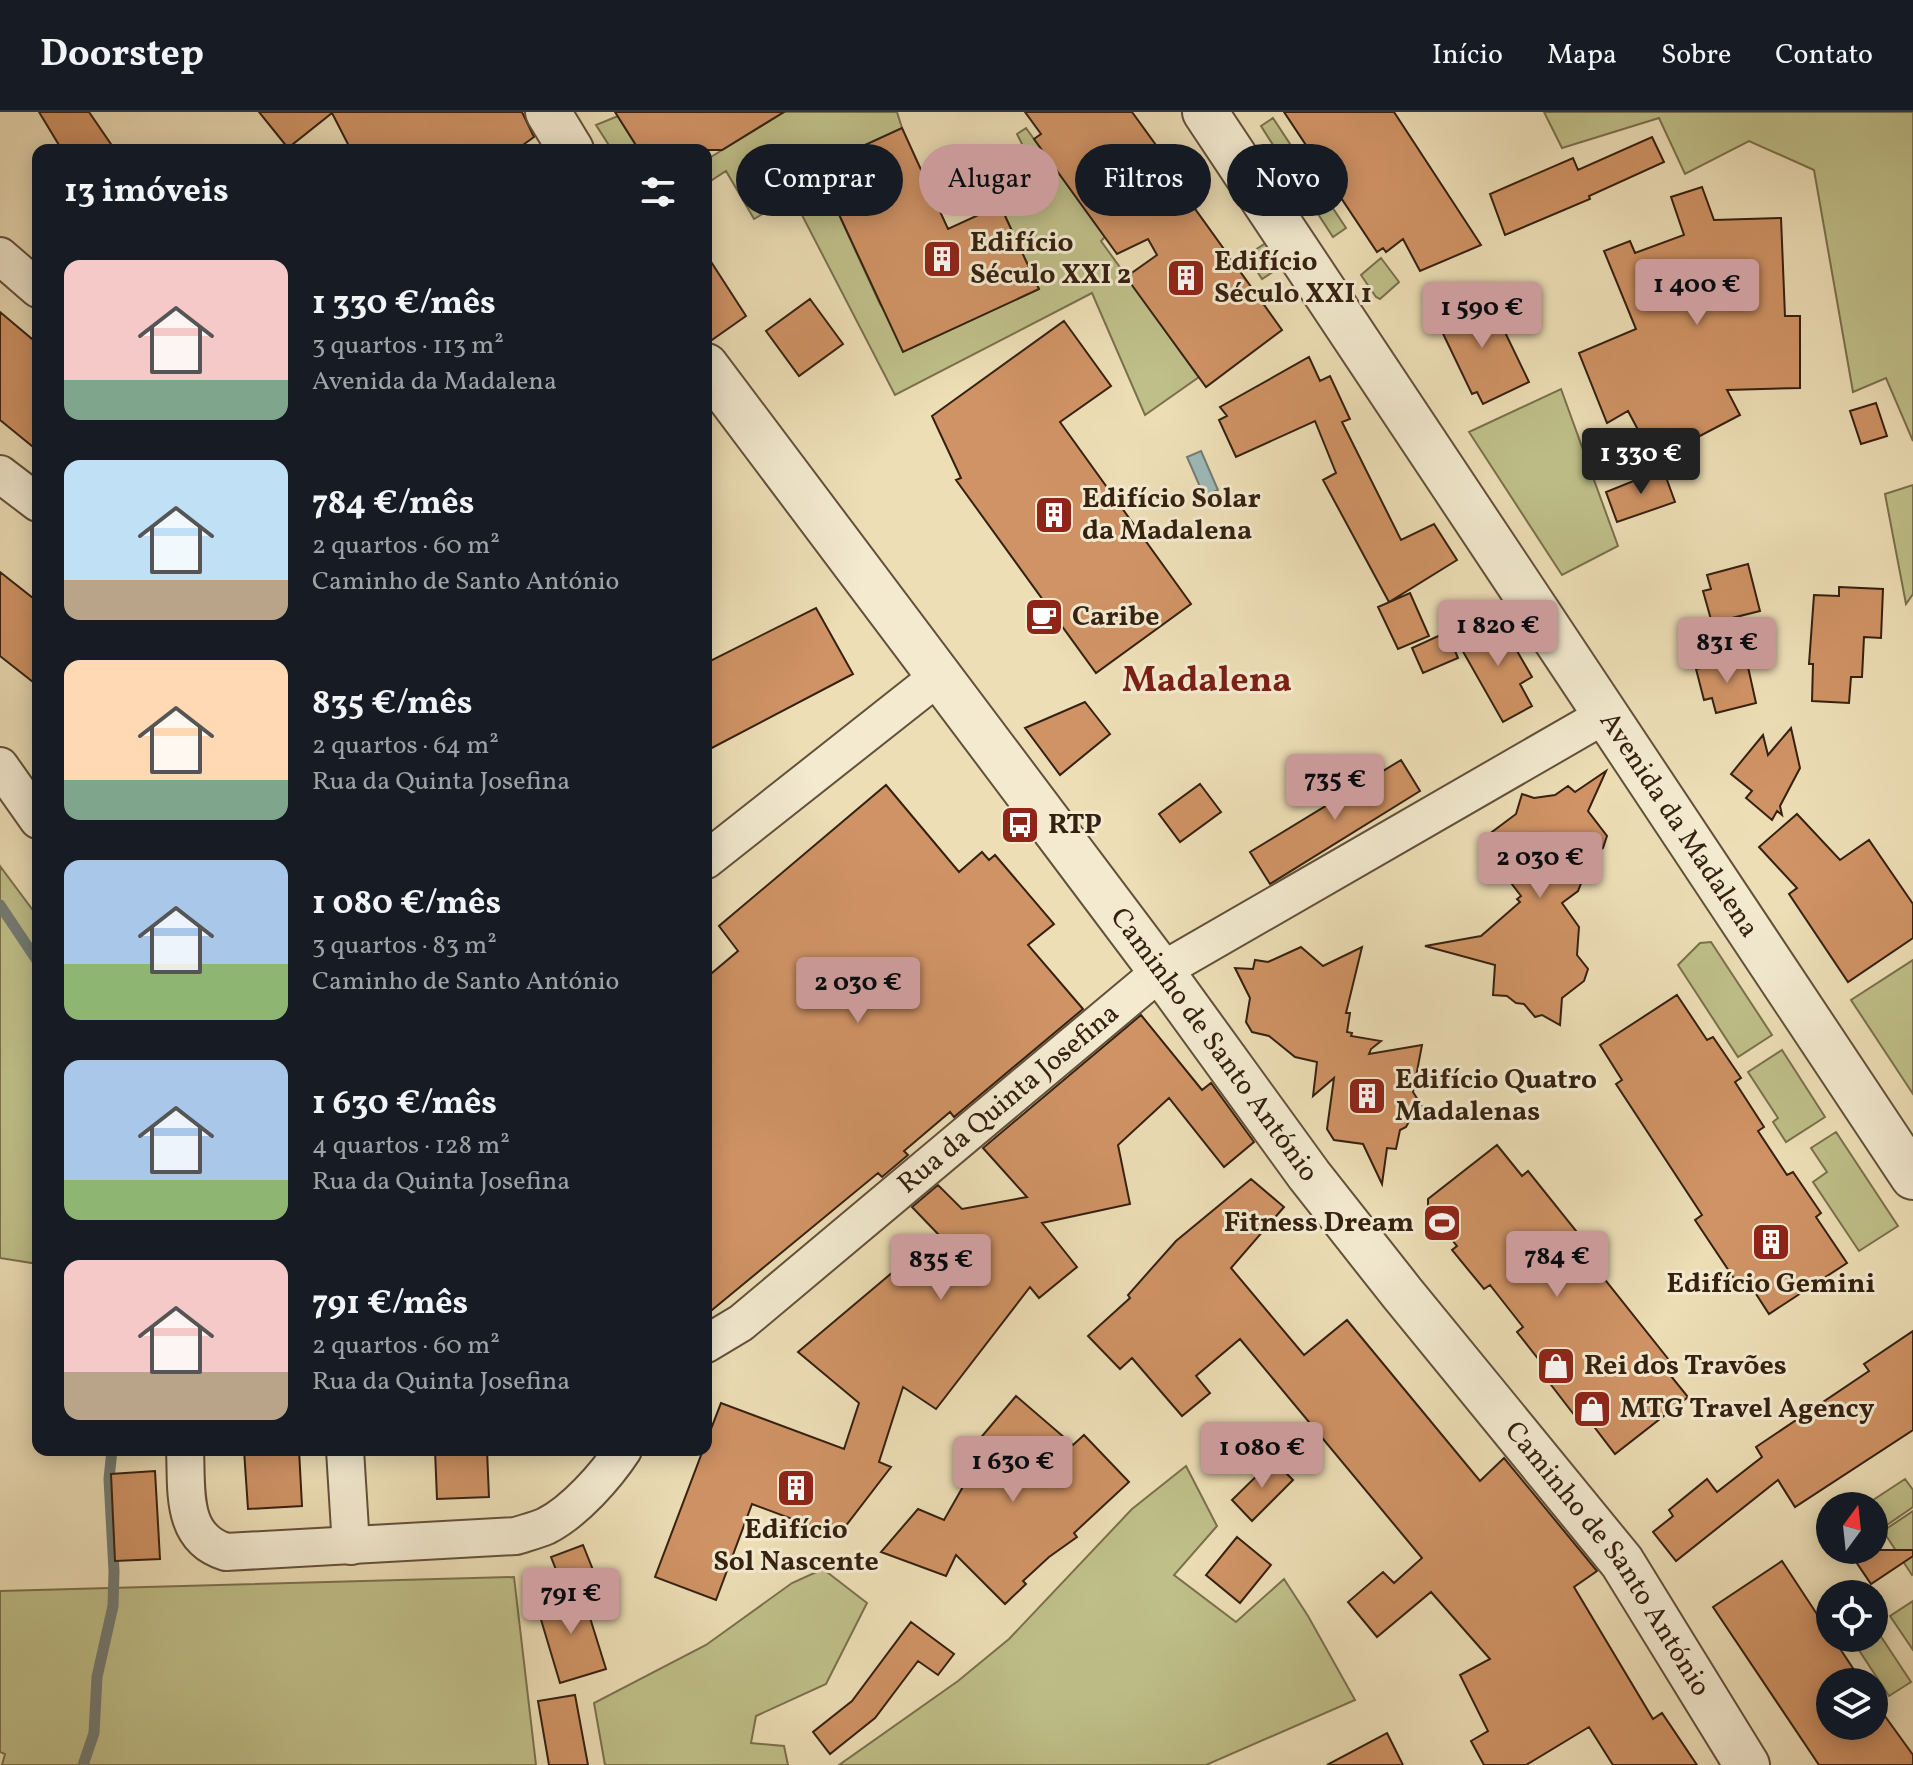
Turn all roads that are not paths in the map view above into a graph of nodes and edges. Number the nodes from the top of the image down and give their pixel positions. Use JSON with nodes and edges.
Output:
{"nodes":[{"id":1,"x":548,"y":112,"type":"edge"},
{"id":2,"x":1205,"y":112,"type":"edge"},
{"id":3,"x":567,"y":144,"type":"edge"},
{"id":4,"x":0,"y":256,"type":"edge"},
{"id":5,"x":32,"y":284,"type":"edge"},
{"id":6,"x":712,"y":374,"type":"edge"},
{"id":7,"x":0,"y":474,"type":"edge"},
{"id":8,"x":32,"y":498,"type":"edge"},
{"id":9,"x":939,"y":676,"type":"junction"},
{"id":10,"x":1605,"y":715,"type":"junction"},
{"id":11,"x":0,"y":766,"type":"edge"},
{"id":12,"x":32,"y":811,"type":"edge"},
{"id":13,"x":712,"y":855,"type":"edge"},
{"id":14,"x":1161,"y":971,"type":"junction"},
{"id":15,"x":1913,"y":1177,"type":"edge"},
{"id":16,"x":712,"y":1340,"type":"edge"},
{"id":17,"x":185,"y":1456,"type":"edge"},
{"id":18,"x":345,"y":1456,"type":"edge"},
{"id":19,"x":619,"y":1456,"type":"edge"},
{"id":20,"x":351,"y":1546,"type":"junction"},
{"id":21,"x":1747,"y":1765,"type":"edge"}],
"edges":[{"from":1,"to":3,"type":"street"},
{"from":2,"to":10,"type":"street","name":"Avenida da Madalena"},
{"from":4,"to":5,"type":"street"},
{"from":6,"to":9,"type":"street","name":"Caminho de Santo António"},
{"from":7,"to":8,"type":"street"},
{"from":9,"to":13,"type":"street"},
{"from":9,"to":14,"type":"street","name":"Caminho de Santo António"},
{"from":10,"to":14,"type":"street","name":"Rua da Quinta Josefina"},
{"from":10,"to":15,"type":"street","name":"Avenida da Madalena"},
{"from":11,"to":12,"type":"street"},
{"from":14,"to":16,"type":"street","name":"Rua da Quinta Josefina"},
{"from":14,"to":21,"type":"street","name":"Caminho de Santo António"},
{"from":17,"to":20,"type":"street"},
{"from":18,"to":20,"type":"street"},
{"from":19,"to":20,"type":"street"}]}
